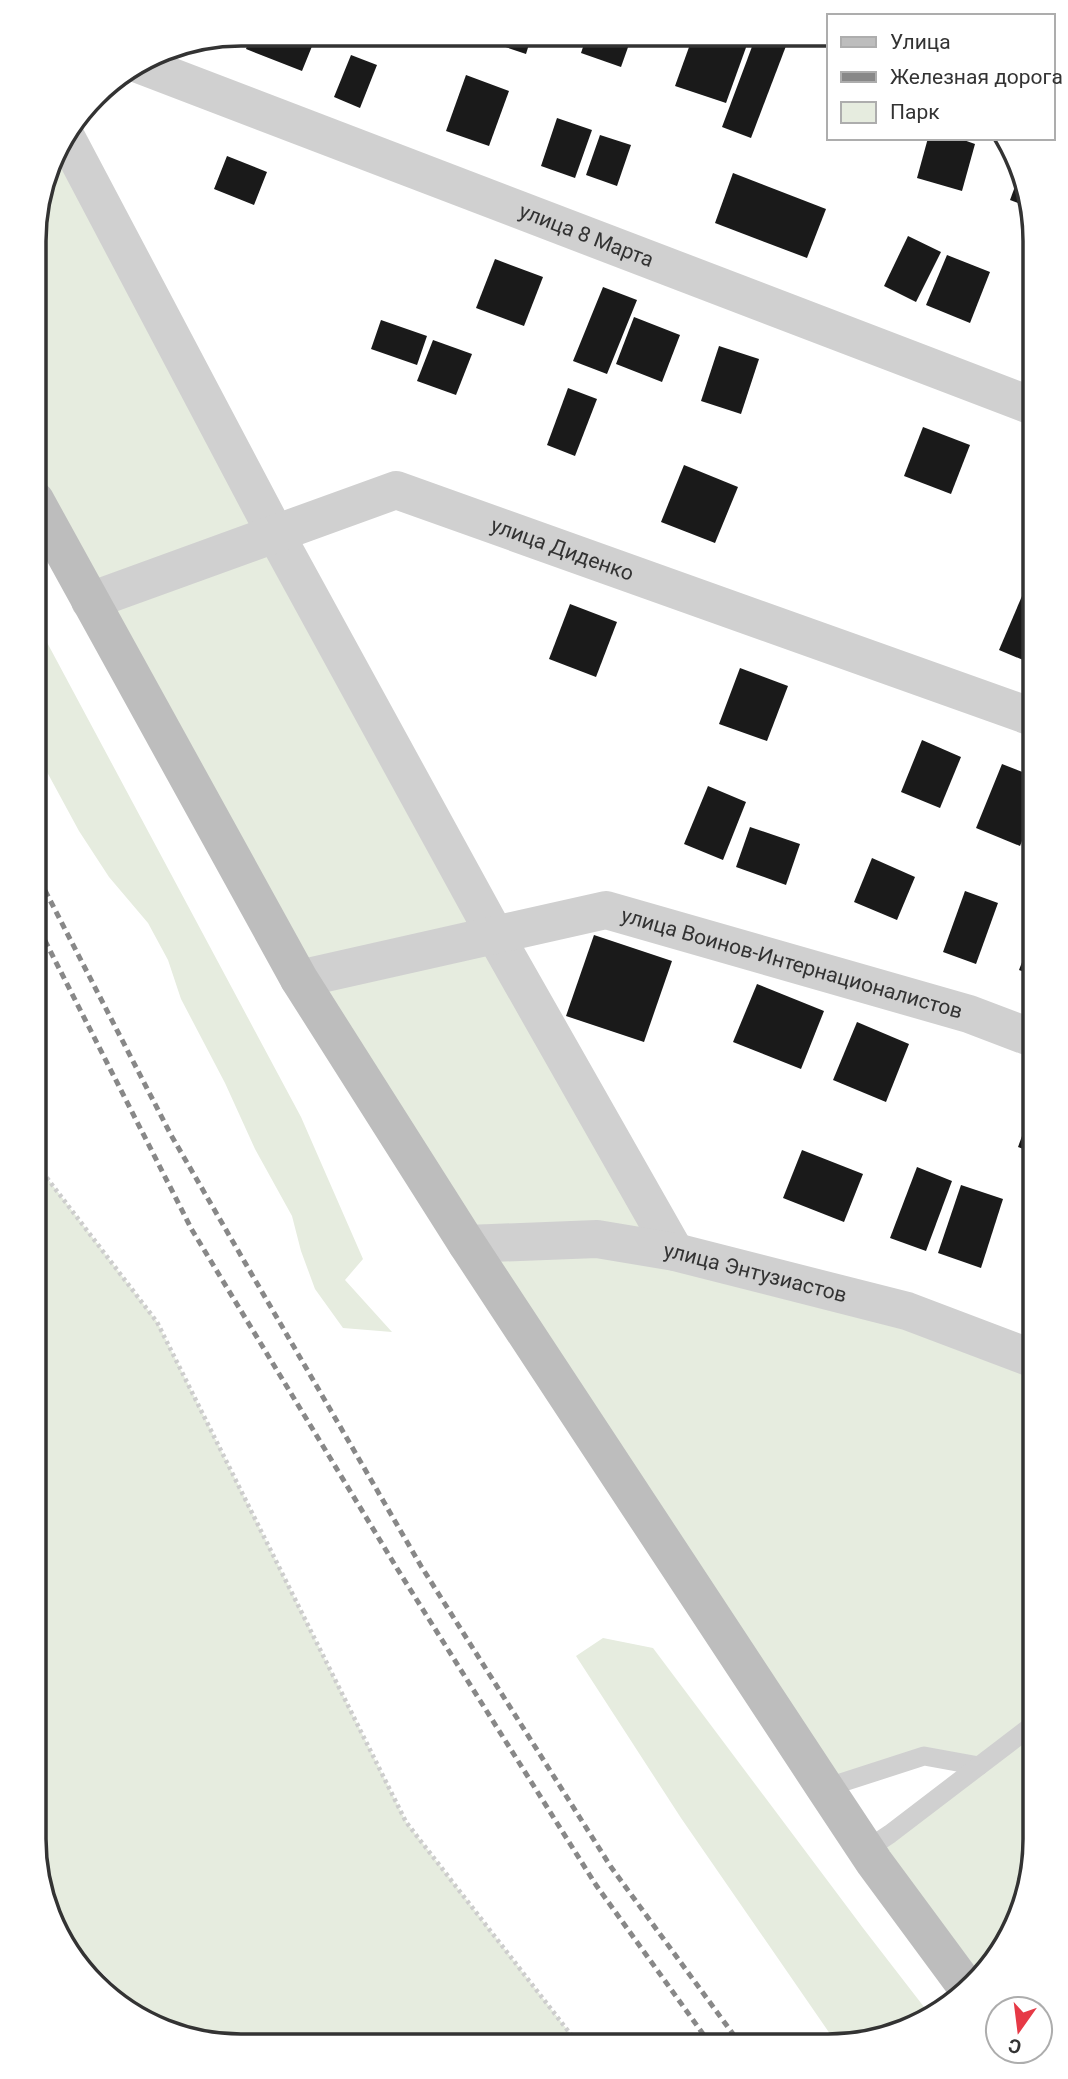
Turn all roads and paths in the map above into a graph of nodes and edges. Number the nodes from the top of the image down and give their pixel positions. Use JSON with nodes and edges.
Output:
{"nodes":[{"id":1,"x":150,"y":68,"type":"edge"},
{"id":2,"x":71,"y":146,"type":"edge"},
{"id":3,"x":1023,"y":402,"type":"edge"},
{"id":4,"x":46,"y":520,"type":"edge"},
{"id":5,"x":275,"y":533,"type":"junction"},
{"id":6,"x":90,"y":601,"type":"junction"},
{"id":7,"x":1023,"y":714,"type":"edge"},
{"id":8,"x":495,"y":935,"type":"junction"},
{"id":9,"x":299,"y":979,"type":"junction"},
{"id":10,"x":1023,"y":1034,"type":"edge"},
{"id":11,"x":46,"y":1177,"type":"edge"},
{"id":12,"x":467,"y":1244,"type":"junction"},
{"id":13,"x":675,"y":1252,"type":"junction"},
{"id":14,"x":1022,"y":1355,"type":"edge"},
{"id":15,"x":1022,"y":1733,"type":"edge"},
{"id":16,"x":979,"y":1766,"type":"junction"},
{"id":17,"x":825,"y":1788,"type":"junction"},
{"id":18,"x":866,"y":1850,"type":"junction"},
{"id":19,"x":961,"y":1980,"type":"edge"},
{"id":20,"x":570,"y":2034,"type":"edge"}],
"edges":[{"from":1,"to":3,"type":"street","name":"улица 8 Марта"},
{"from":2,"to":5,"type":"street"},
{"from":4,"to":6,"type":"street"},
{"from":5,"to":6,"type":"street","name":"улица Диденко"},
{"from":5,"to":7,"type":"street","name":"улица Диденко"},
{"from":5,"to":8,"type":"street"},
{"from":6,"to":9,"type":"street"},
{"from":8,"to":9,"type":"street","name":"улица Воинов-Интернационалистов"},
{"from":8,"to":10,"type":"street","name":"улица Воинов-Интернационалистов"},
{"from":8,"to":13,"type":"street"},
{"from":9,"to":12,"type":"street"},
{"from":11,"to":20,"type":"path"},
{"from":12,"to":13,"type":"street","name":"улица Энтузиастов"},
{"from":12,"to":17,"type":"street"},
{"from":13,"to":14,"type":"street","name":"улица Энтузиастов"},
{"from":15,"to":16,"type":"lane"},
{"from":16,"to":17,"type":"lane"},
{"from":16,"to":18,"type":"lane"},
{"from":17,"to":18,"type":"street"},
{"from":18,"to":19,"type":"street"}]}
